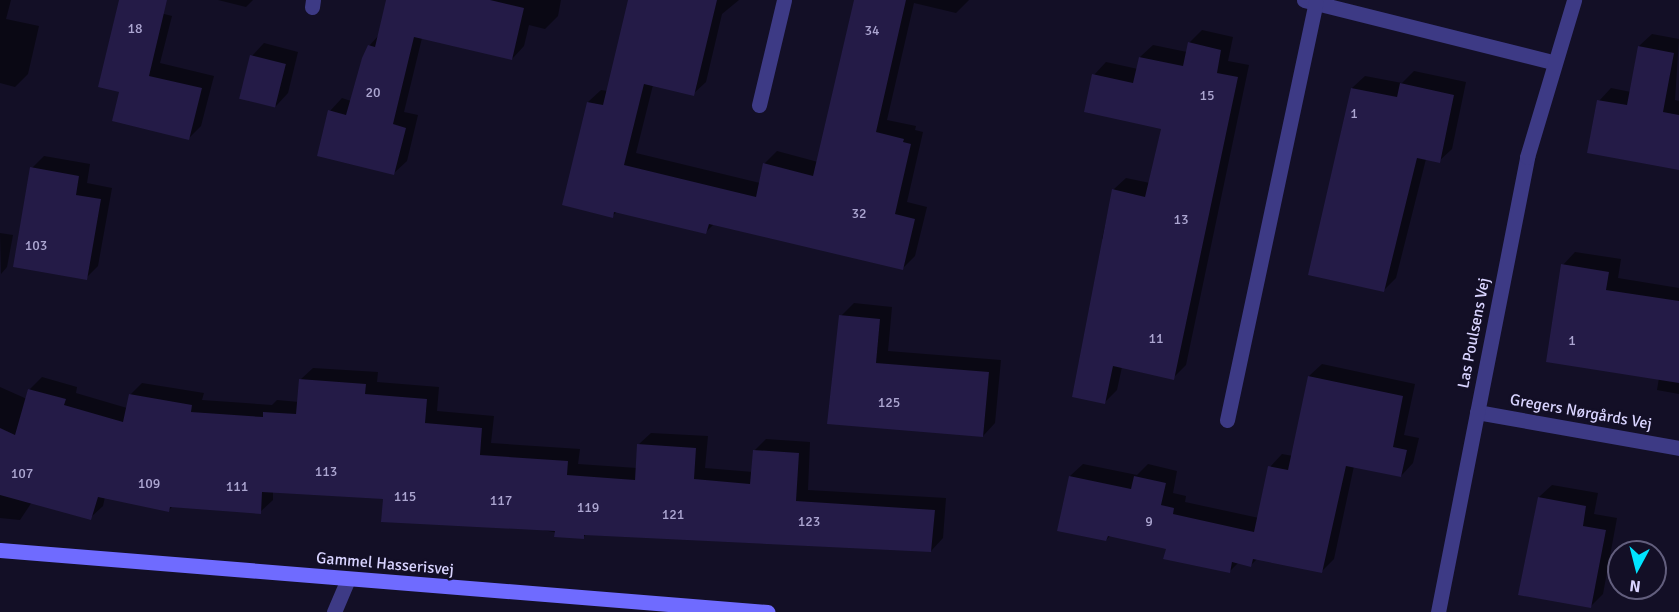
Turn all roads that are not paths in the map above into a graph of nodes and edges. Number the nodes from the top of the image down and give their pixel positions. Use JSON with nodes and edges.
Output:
{"nodes":[{"id":1,"x":784,"y":0,"type":"edge"},
{"id":2,"x":1574,"y":0,"type":"edge"},
{"id":3,"x":1310,"y":2,"type":"edge"},
{"id":4,"x":1553,"y":62,"type":"junction"},
{"id":5,"x":759,"y":105,"type":"dead end"},
{"id":6,"x":1477,"y":412,"type":"junction"},
{"id":7,"x":1227,"y":420,"type":"dead end"},
{"id":8,"x":1679,"y":448,"type":"edge"},
{"id":9,"x":0,"y":550,"type":"edge"},
{"id":10,"x":348,"y":579,"type":"junction"},
{"id":11,"x":334,"y":612,"type":"edge"},
{"id":12,"x":768,"y":612,"type":"edge"},
{"id":13,"x":1438,"y":612,"type":"edge"}],
"edges":[{"from":1,"to":5,"type":"street"},
{"from":2,"to":4,"type":"street","name":"Las Poulsens Vej"},
{"from":3,"to":4,"type":"street"},
{"from":3,"to":7,"type":"street"},
{"from":4,"to":6,"type":"street","name":"Las Poulsens Vej"},
{"from":6,"to":8,"type":"street","name":"Gregers Nørgårds Vej"},
{"from":6,"to":13,"type":"street","name":"Las Poulsens Vej"},
{"from":9,"to":10,"type":"street","name":"Gammel Hasserisvej"},
{"from":10,"to":11,"type":"street"},
{"from":10,"to":12,"type":"street","name":"Gammel Hasserisvej"}]}
